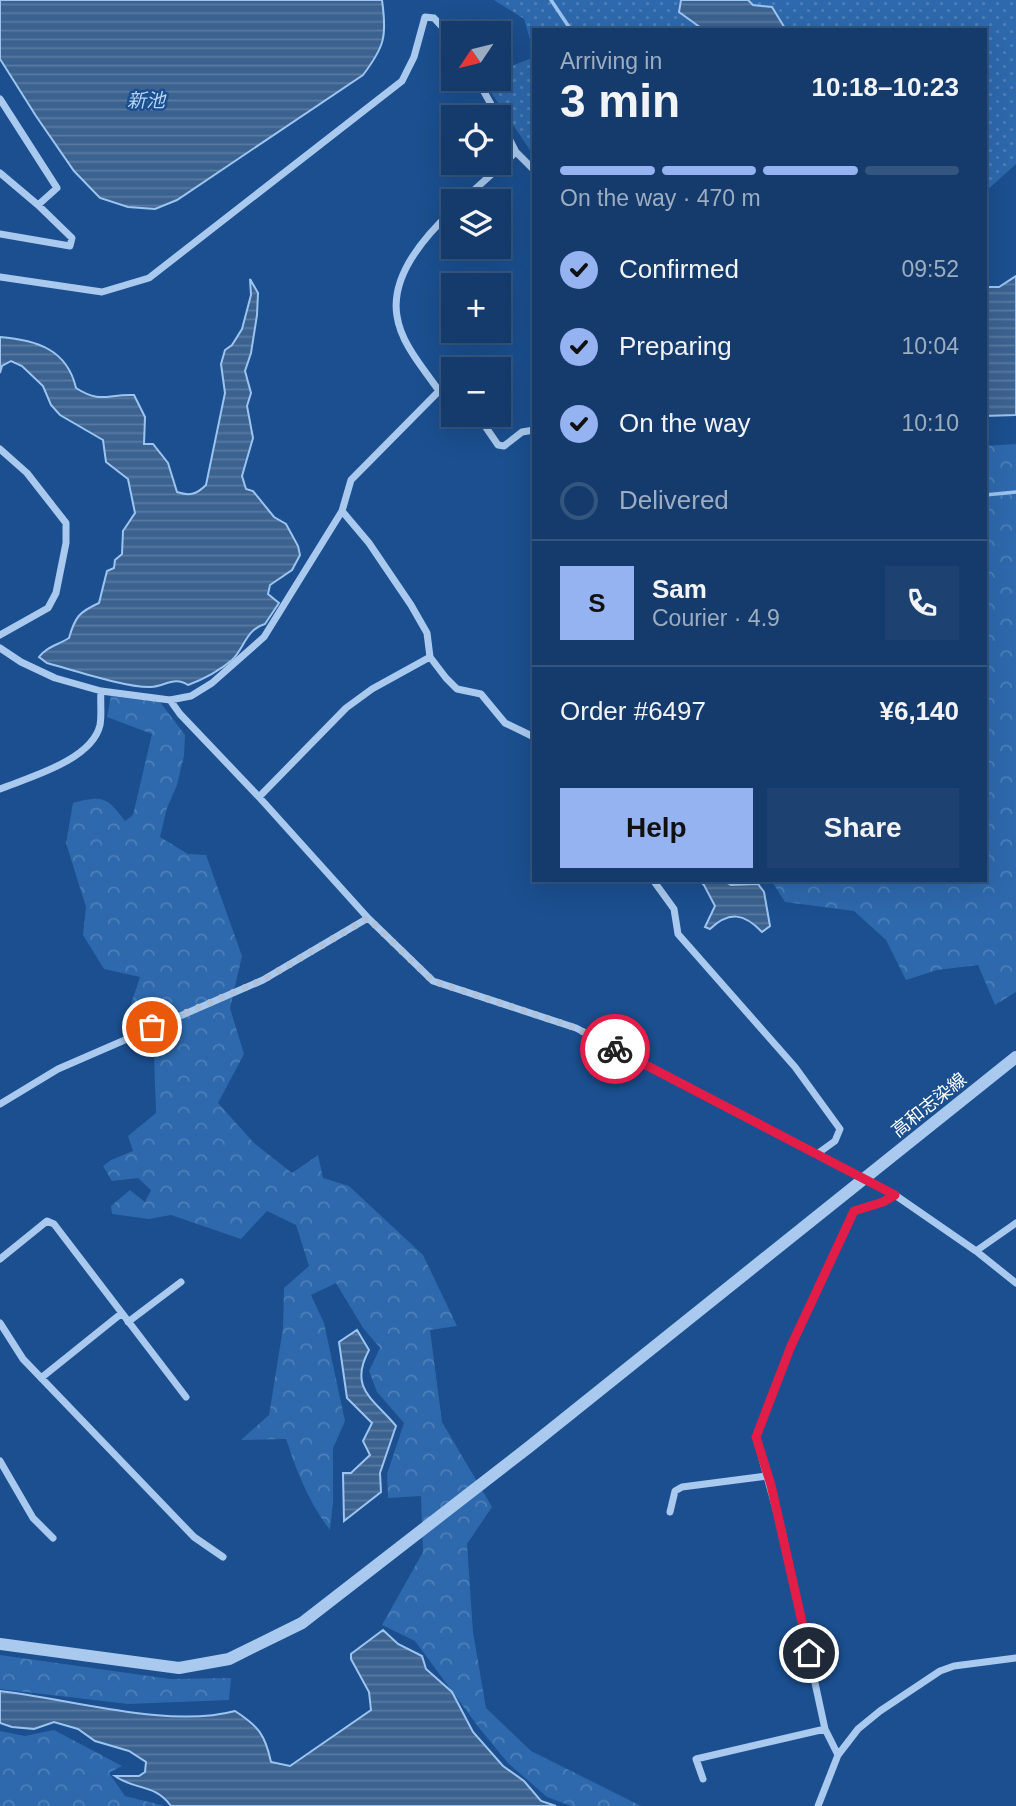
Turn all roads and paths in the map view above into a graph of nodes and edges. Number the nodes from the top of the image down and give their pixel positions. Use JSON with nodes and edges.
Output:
{"nodes":[{"id":1,"x":441,"y":26,"type":"edge"},
{"id":2,"x":0,"y":99,"type":"edge"},
{"id":3,"x":9,"y":115,"type":"junction"},
{"id":4,"x":0,"y":120,"type":"edge"},
{"id":5,"x":511,"y":143,"type":"edge"},
{"id":6,"x":516,"y":152,"type":"junction"},
{"id":7,"x":532,"y":168,"type":"edge"},
{"id":8,"x":0,"y":173,"type":"edge"},
{"id":9,"x":475,"y":189,"type":"edge"},
{"id":10,"x":38,"y":205,"type":"junction"},
{"id":11,"x":441,"y":221,"type":"edge"},
{"id":12,"x":0,"y":234,"type":"edge"},
{"id":13,"x":0,"y":277,"type":"edge"},
{"id":14,"x":439,"y":391,"type":"joint"},
{"id":15,"x":486,"y":427,"type":"edge"},
{"id":16,"x":532,"y":430,"type":"edge"},
{"id":17,"x":0,"y":449,"type":"edge"},
{"id":18,"x":342,"y":511,"type":"junction"},
{"id":19,"x":0,"y":635,"type":"edge"},
{"id":20,"x":0,"y":648,"type":"edge"},
{"id":21,"x":430,"y":657,"type":"junction"},
{"id":22,"x":101,"y":691,"type":"junction"},
{"id":23,"x":170,"y":700,"type":"junction"},
{"id":24,"x":532,"y":736,"type":"edge"},
{"id":25,"x":0,"y":789,"type":"edge"},
{"id":26,"x":259,"y":797,"type":"junction"},
{"id":27,"x":654,"y":882,"type":"edge"},
{"id":28,"x":368,"y":918,"type":"junction"},
{"id":29,"x":1016,"y":1057,"type":"edge"},
{"id":30,"x":0,"y":1104,"type":"edge"},
{"id":31,"x":817,"y":1154,"type":"junction"},
{"id":32,"x":864,"y":1180,"type":"junction"},
{"id":33,"x":895,"y":1195,"type":"junction"},
{"id":34,"x":1016,"y":1223,"type":"edge"},
{"id":35,"x":976,"y":1251,"type":"junction"},
{"id":36,"x":0,"y":1259,"type":"edge"},
{"id":37,"x":181,"y":1282,"type":"dead end"},
{"id":38,"x":1016,"y":1283,"type":"edge"},
{"id":39,"x":122,"y":1313,"type":"junction"},
{"id":40,"x":128,"y":1322,"type":"junction"},
{"id":41,"x":0,"y":1323,"type":"edge"},
{"id":42,"x":41,"y":1378,"type":"junction"},
{"id":43,"x":186,"y":1396,"type":"dead end"},
{"id":44,"x":0,"y":1461,"type":"edge"},
{"id":45,"x":767,"y":1476,"type":"junction"},
{"id":46,"x":670,"y":1512,"type":"dead end"},
{"id":47,"x":53,"y":1538,"type":"dead end"},
{"id":48,"x":223,"y":1557,"type":"dead end"},
{"id":49,"x":0,"y":1644,"type":"edge"},
{"id":50,"x":1016,"y":1658,"type":"edge"},
{"id":51,"x":825,"y":1729,"type":"junction"},
{"id":52,"x":838,"y":1755,"type":"junction"},
{"id":53,"x":703,"y":1779,"type":"dead end"},
{"id":54,"x":818,"y":1806,"type":"edge"}],
"edges":[{"from":1,"to":13,"type":"street"},
{"from":2,"to":3,"type":"street"},
{"from":3,"to":4,"type":"street"},
{"from":3,"to":10,"type":"street"},
{"from":5,"to":6,"type":"street"},
{"from":6,"to":7,"type":"street"},
{"from":6,"to":9,"type":"street"},
{"from":8,"to":10,"type":"street"},
{"from":10,"to":12,"type":"street"},
{"from":11,"to":14,"type":"street"},
{"from":14,"to":18,"type":"street"},
{"from":15,"to":16,"type":"street"},
{"from":17,"to":19,"type":"street"},
{"from":18,"to":21,"type":"street"},
{"from":18,"to":23,"type":"street"},
{"from":20,"to":22,"type":"street"},
{"from":21,"to":24,"type":"street"},
{"from":21,"to":26,"type":"street"},
{"from":22,"to":23,"type":"street"},
{"from":22,"to":25,"type":"street"},
{"from":23,"to":26,"type":"street"},
{"from":26,"to":28,"type":"street"},
{"from":27,"to":31,"type":"street"},
{"from":28,"to":30,"type":"street"},
{"from":28,"to":31,"type":"street"},
{"from":29,"to":32,"type":"street","name":"高和志染線"},
{"from":31,"to":32,"type":"street"},
{"from":32,"to":33,"type":"street"},
{"from":32,"to":49,"type":"street","name":"高和志染線"},
{"from":33,"to":35,"type":"street"},
{"from":33,"to":45,"type":"street"},
{"from":34,"to":35,"type":"street"},
{"from":35,"to":38,"type":"street"},
{"from":36,"to":39,"type":"street"},
{"from":37,"to":40,"type":"street"},
{"from":39,"to":40,"type":"street"},
{"from":39,"to":42,"type":"street"},
{"from":40,"to":43,"type":"street"},
{"from":41,"to":42,"type":"street"},
{"from":42,"to":48,"type":"street"},
{"from":44,"to":47,"type":"street"},
{"from":45,"to":46,"type":"street"},
{"from":45,"to":51,"type":"street"},
{"from":50,"to":52,"type":"street"},
{"from":51,"to":52,"type":"street"},
{"from":51,"to":53,"type":"street"},
{"from":52,"to":54,"type":"street"}]}
